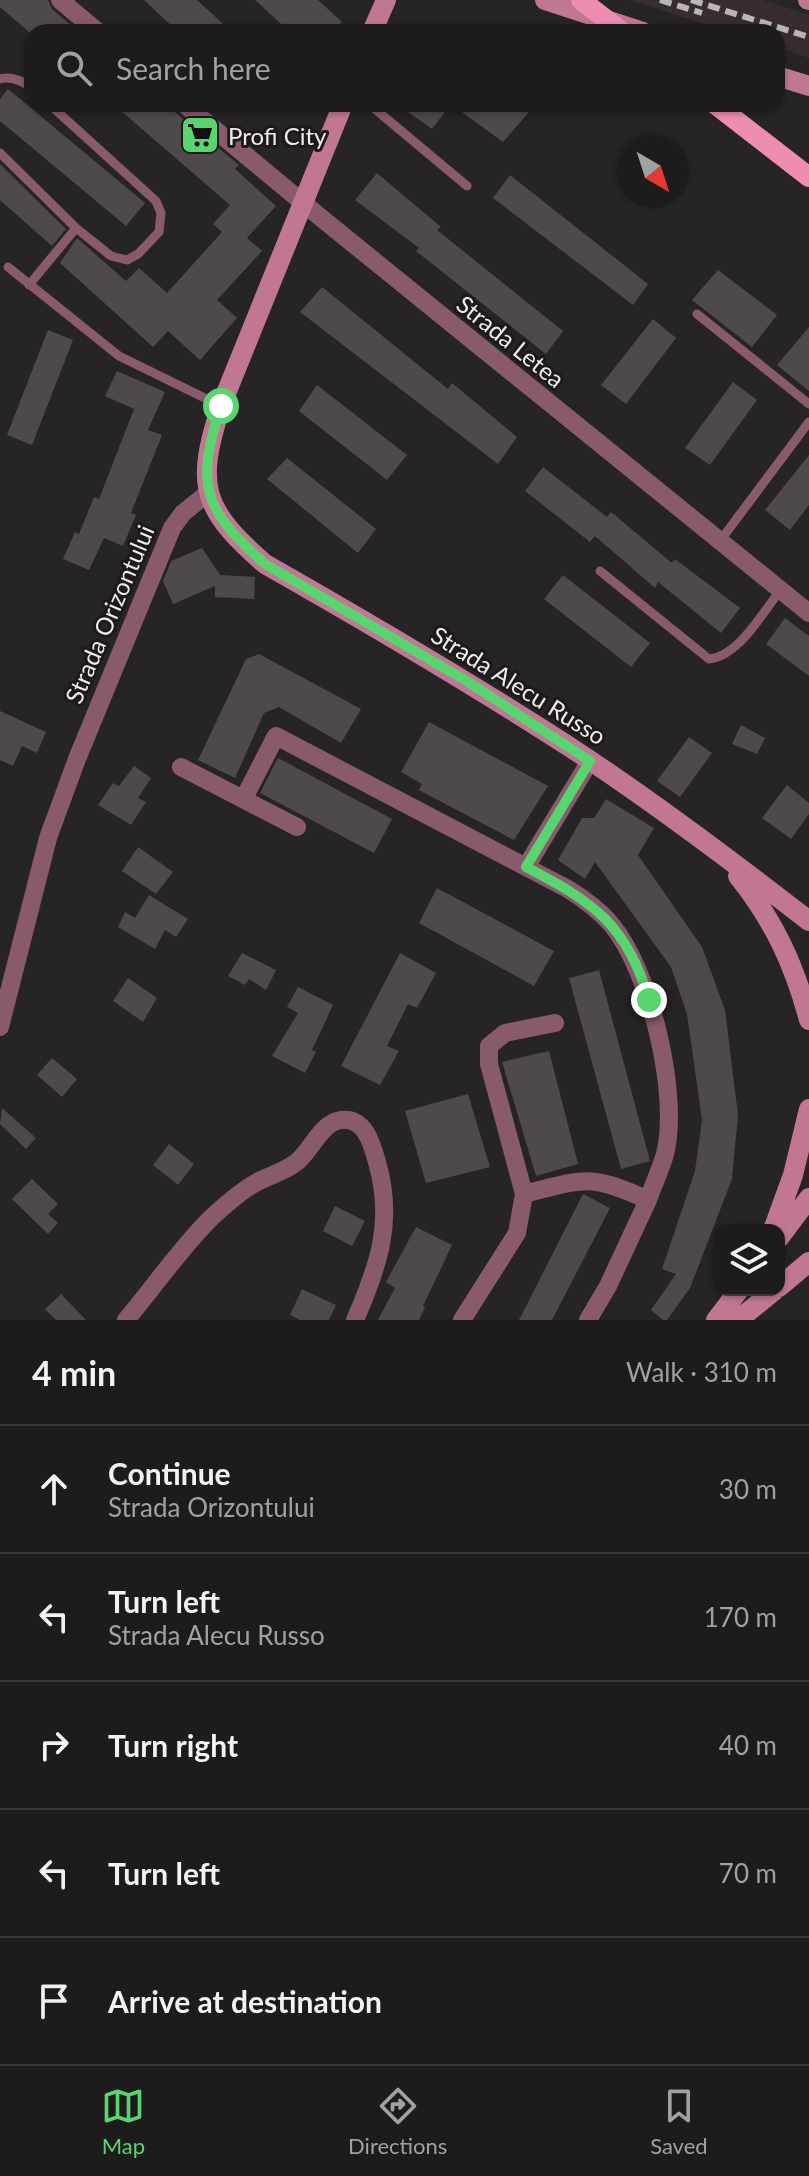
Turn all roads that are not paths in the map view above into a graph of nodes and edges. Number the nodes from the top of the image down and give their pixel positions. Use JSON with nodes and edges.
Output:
{"nodes":[{"id":1,"x":60,"y":0,"type":"edge"},
{"id":2,"x":386,"y":0,"type":"edge"},
{"id":3,"x":545,"y":0,"type":"edge"},
{"id":4,"x":581,"y":0,"type":"edge"},
{"id":5,"x":88,"y":24,"type":"edge"},
{"id":6,"x":376,"y":24,"type":"edge"},
{"id":7,"x":612,"y":24,"type":"edge"},
{"id":8,"x":618,"y":24,"type":"edge"},
{"id":9,"x":785,"y":78,"type":"edge"},
{"id":10,"x":0,"y":79,"type":"edge"},
{"id":11,"x":24,"y":82,"type":"edge"},
{"id":12,"x":809,"y":86,"type":"edge"},
{"id":13,"x":58,"y":112,"type":"edge"},
{"id":14,"x":194,"y":112,"type":"edge"},
{"id":15,"x":340,"y":112,"type":"edge"},
{"id":16,"x":379,"y":112,"type":"edge"},
{"id":17,"x":725,"y":112,"type":"edge"},
{"id":18,"x":0,"y":153,"type":"edge"},
{"id":19,"x":809,"y":177,"type":"edge"},
{"id":20,"x":467,"y":186,"type":"dead end"},
{"id":21,"x":304,"y":204,"type":"junction"},
{"id":22,"x":76,"y":228,"type":"junction"},
{"id":23,"x":8,"y":267,"type":"dead end"},
{"id":24,"x":29,"y":285,"type":"junction"},
{"id":25,"x":697,"y":314,"type":"dead end"},
{"id":26,"x":809,"y":404,"type":"edge"},
{"id":27,"x":221,"y":406,"type":"junction"},
{"id":28,"x":809,"y":422,"type":"edge"},
{"id":29,"x":208,"y":493,"type":"junction"},
{"id":30,"x":720,"y":542,"type":"junction"},
{"id":31,"x":600,"y":571,"type":"dead end"},
{"id":32,"x":780,"y":591,"type":"junction"},
{"id":33,"x":809,"y":612,"type":"edge"},
{"id":34,"x":590,"y":761,"type":"junction"},
{"id":35,"x":181,"y":767,"type":"dead end"},
{"id":36,"x":244,"y":798,"type":"junction"},
{"id":37,"x":297,"y":827,"type":"dead end"},
{"id":38,"x":718,"y":851,"type":"junction"},
{"id":39,"x":526,"y":867,"type":"junction"},
{"id":40,"x":809,"y":921,"type":"edge"},
{"id":41,"x":809,"y":1020,"type":"edge"},
{"id":42,"x":555,"y":1023,"type":"dead end"},
{"id":43,"x":0,"y":1027,"type":"edge"},
{"id":44,"x":809,"y":1109,"type":"edge"},
{"id":45,"x":524,"y":1194,"type":"junction"},
{"id":46,"x":809,"y":1198,"type":"edge"},
{"id":47,"x":648,"y":1200,"type":"junction"},
{"id":48,"x":775,"y":1224,"type":"edge"},
{"id":49,"x":785,"y":1230,"type":"edge"},
{"id":50,"x":809,"y":1262,"type":"edge"},
{"id":51,"x":785,"y":1282,"type":"edge"},
{"id":52,"x":734,"y":1296,"type":"edge"},
{"id":53,"x":767,"y":1296,"type":"edge"},
{"id":54,"x":126,"y":1320,"type":"edge"},
{"id":55,"x":355,"y":1320,"type":"edge"},
{"id":56,"x":462,"y":1320,"type":"edge"},
{"id":57,"x":588,"y":1320,"type":"edge"},
{"id":58,"x":716,"y":1320,"type":"edge"},
{"id":59,"x":738,"y":1320,"type":"edge"}],
"edges":[{"from":1,"to":5,"type":"street"},
{"from":2,"to":6,"type":"street"},
{"from":3,"to":8,"type":"street"},
{"from":4,"to":7,"type":"main road","bridge":true},
{"from":9,"to":12,"type":"street"},
{"from":10,"to":11,"type":"lane"},
{"from":13,"to":22,"type":"lane"},
{"from":14,"to":21,"type":"street","name":"Strada Letea"},
{"from":15,"to":21,"type":"street"},
{"from":16,"to":20,"type":"lane"},
{"from":17,"to":19,"type":"main road"},
{"from":18,"to":22,"type":"lane"},
{"from":21,"to":27,"type":"street"},
{"from":21,"to":30,"type":"street","name":"Strada Letea"},
{"from":22,"to":24,"type":"lane"},
{"from":23,"to":24,"type":"lane"},
{"from":24,"to":27,"type":"lane"},
{"from":25,"to":26,"type":"lane"},
{"from":27,"to":29,"type":"street"},
{"from":28,"to":30,"type":"lane"},
{"from":29,"to":34,"type":"street","name":"Strada Alecu Russo"},
{"from":29,"to":43,"type":"street","name":"Strada Orizontului"},
{"from":30,"to":32,"type":"street","name":"Strada Letea"},
{"from":31,"to":32,"type":"lane"},
{"from":32,"to":33,"type":"street","name":"Strada Letea"},
{"from":34,"to":38,"type":"street","name":"Strada Alecu Russo"},
{"from":34,"to":39,"type":"street"},
{"from":35,"to":36,"type":"street"},
{"from":36,"to":37,"type":"street"},
{"from":36,"to":39,"type":"street"},
{"from":38,"to":40,"type":"street","name":"Strada Alecu Russo"},
{"from":38,"to":41,"type":"street"},
{"from":39,"to":47,"type":"street"},
{"from":42,"to":45,"type":"street"},
{"from":44,"to":48,"type":"street"},
{"from":45,"to":47,"type":"street"},
{"from":45,"to":56,"type":"street"},
{"from":46,"to":49,"type":"street"},
{"from":47,"to":57,"type":"street"},
{"from":50,"to":51,"type":"street"},
{"from":52,"to":58,"type":"street"},
{"from":53,"to":59,"type":"street"},
{"from":54,"to":55,"type":"street"}]}
